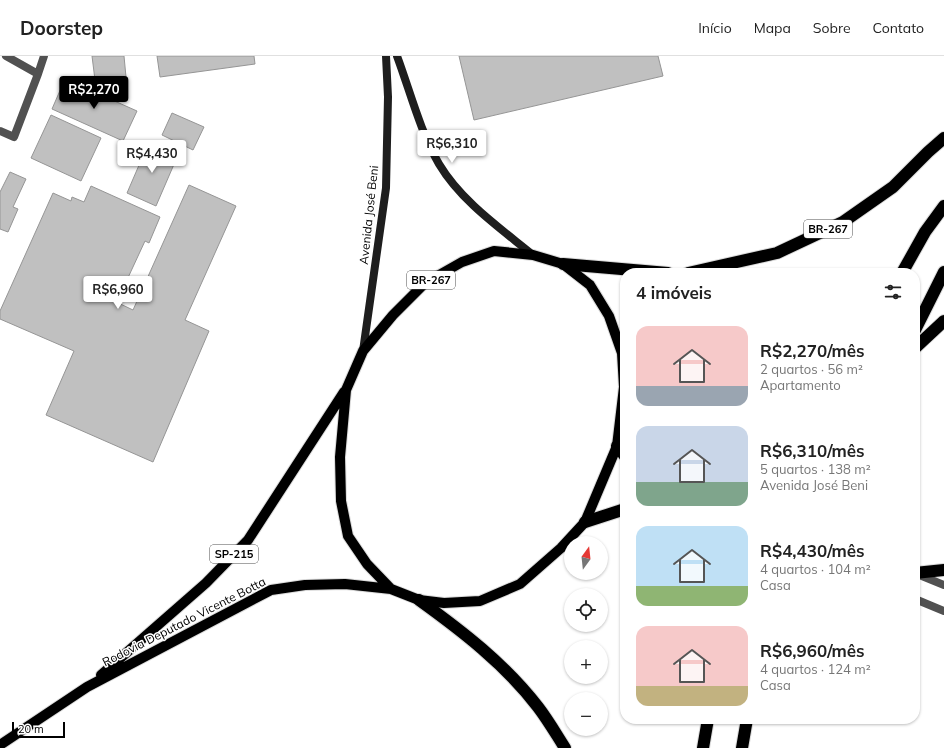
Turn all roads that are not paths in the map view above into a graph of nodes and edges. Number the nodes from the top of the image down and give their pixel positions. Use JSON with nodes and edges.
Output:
{"nodes":[{"id":1,"x":6,"y":56,"type":"edge"},
{"id":2,"x":44,"y":56,"type":"edge"},
{"id":3,"x":386,"y":56,"type":"edge"},
{"id":4,"x":397,"y":56,"type":"edge"},
{"id":5,"x":38,"y":74,"type":"junction"},
{"id":6,"x":0,"y":131,"type":"edge"},
{"id":7,"x":944,"y":138,"type":"edge"},
{"id":8,"x":944,"y":206,"type":"edge"},
{"id":9,"x":533,"y":255,"type":"junction"},
{"id":10,"x":563,"y":264,"type":"junction"},
{"id":11,"x":710,"y":268,"type":"edge"},
{"id":12,"x":905,"y":268,"type":"edge"},
{"id":13,"x":620,"y":269,"type":"edge"},
{"id":14,"x":944,"y":272,"type":"edge"},
{"id":15,"x":920,"y":320,"type":"edge"},
{"id":16,"x":944,"y":322,"type":"edge"},
{"id":17,"x":920,"y":344,"type":"edge"},
{"id":18,"x":620,"y":346,"type":"edge"},
{"id":19,"x":363,"y":351,"type":"junction"},
{"id":20,"x":346,"y":390,"type":"junction"},
{"id":21,"x":620,"y":421,"type":"edge"},
{"id":22,"x":617,"y":446,"type":"junction"},
{"id":23,"x":620,"y":450,"type":"edge"},
{"id":24,"x":620,"y":511,"type":"edge"},
{"id":25,"x":585,"y":522,"type":"junction"},
{"id":26,"x":944,"y":570,"type":"edge"},
{"id":27,"x":920,"y":572,"type":"edge"},
{"id":28,"x":920,"y":575,"type":"edge"},
{"id":29,"x":944,"y":585,"type":"edge"},
{"id":30,"x":391,"y":589,"type":"junction"},
{"id":31,"x":419,"y":600,"type":"junction"},
{"id":32,"x":920,"y":601,"type":"edge"},
{"id":33,"x":944,"y":611,"type":"edge"},
{"id":34,"x":87,"y":687,"type":"junction"},
{"id":35,"x":707,"y":724,"type":"edge"},
{"id":36,"x":746,"y":724,"type":"edge"},
{"id":37,"x":0,"y":744,"type":"edge"},
{"id":38,"x":565,"y":748,"type":"edge"},
{"id":39,"x":703,"y":748,"type":"edge"},
{"id":40,"x":742,"y":748,"type":"edge"}],
"edges":[{"from":1,"to":5,"type":"street"},
{"from":2,"to":5,"type":"street"},
{"from":3,"to":19,"type":"main road","name":"Avenida José Beni"},
{"from":4,"to":9,"type":"main road"},
{"from":5,"to":6,"type":"street"},
{"from":7,"to":11,"type":"highway","number":"BR-267"},
{"from":8,"to":12,"type":"highway"},
{"from":9,"to":10,"type":"main road","number":"BR-267"},
{"from":9,"to":19,"type":"main road","number":"BR-267"},
{"from":10,"to":13,"type":"highway","number":"BR-267"},
{"from":10,"to":18,"type":"main road"},
{"from":14,"to":15,"type":"highway"},
{"from":16,"to":17,"type":"highway"},
{"from":19,"to":20,"type":"main road","number":"BR-267"},
{"from":20,"to":30,"type":"main road"},
{"from":20,"to":34,"type":"main road","name":"Rodovia Deputado Vicente Botta","number":"SP-215"},
{"from":21,"to":22,"type":"main road"},
{"from":22,"to":23,"type":"highway"},
{"from":22,"to":25,"type":"main road"},
{"from":24,"to":25,"type":"highway"},
{"from":25,"to":31,"type":"main road"},
{"from":26,"to":27,"type":"highway"},
{"from":28,"to":29,"type":"street"},
{"from":30,"to":31,"type":"main road"},
{"from":30,"to":34,"type":"main road","name":"Rodovia Deputado Vicente Botta","number":"SP-215"},
{"from":31,"to":38,"type":"highway"},
{"from":32,"to":33,"type":"street"},
{"from":34,"to":37,"type":"main road","name":"Rodovia Deputado Vicente Botta","number":"SP-215"},
{"from":35,"to":39,"type":"highway"},
{"from":36,"to":40,"type":"highway"}]}
